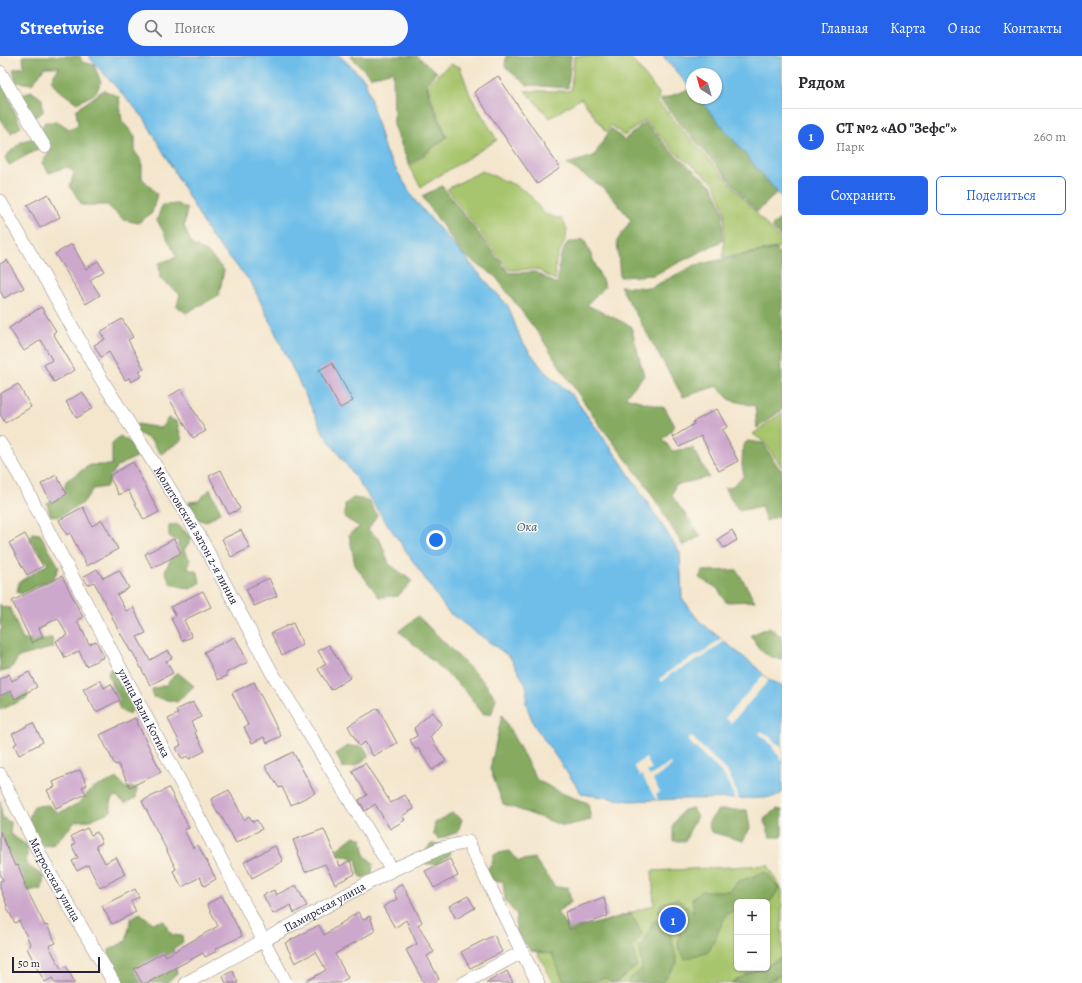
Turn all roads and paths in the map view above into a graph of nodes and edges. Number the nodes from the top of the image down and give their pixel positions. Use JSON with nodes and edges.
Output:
{"nodes":[{"id":1,"x":0,"y":72,"type":"edge"},
{"id":2,"x":45,"y":148,"type":"dead end"},
{"id":3,"x":0,"y":200,"type":"edge"},
{"id":4,"x":0,"y":443,"type":"edge"},
{"id":5,"x":0,"y":774,"type":"edge"},
{"id":6,"x":392,"y":870,"type":"junction"},
{"id":7,"x":265,"y":941,"type":"junction"},
{"id":8,"x":522,"y":952,"type":"junction"},
{"id":9,"x":114,"y":983,"type":"edge"},
{"id":10,"x":186,"y":983,"type":"edge"},
{"id":11,"x":286,"y":983,"type":"edge"},
{"id":12,"x":464,"y":983,"type":"edge"},
{"id":13,"x":538,"y":983,"type":"edge"}],
"edges":[{"from":1,"to":2,"type":"street"},
{"from":3,"to":6,"type":"street","name":"Молитовский затон 2-я линия"},
{"from":4,"to":7,"type":"street","name":"улица Вали Котика"},
{"from":5,"to":9,"type":"street","name":"Матросская улица"},
{"from":6,"to":7,"type":"street","name":"Памирская улица"},
{"from":6,"to":8,"type":"street","name":"Памирская улица"},
{"from":7,"to":10,"type":"street","name":"Памирская улица"},
{"from":7,"to":11,"type":"street","name":"улица Вали Котика"},
{"from":8,"to":12,"type":"street"},
{"from":8,"to":13,"type":"street"}]}
